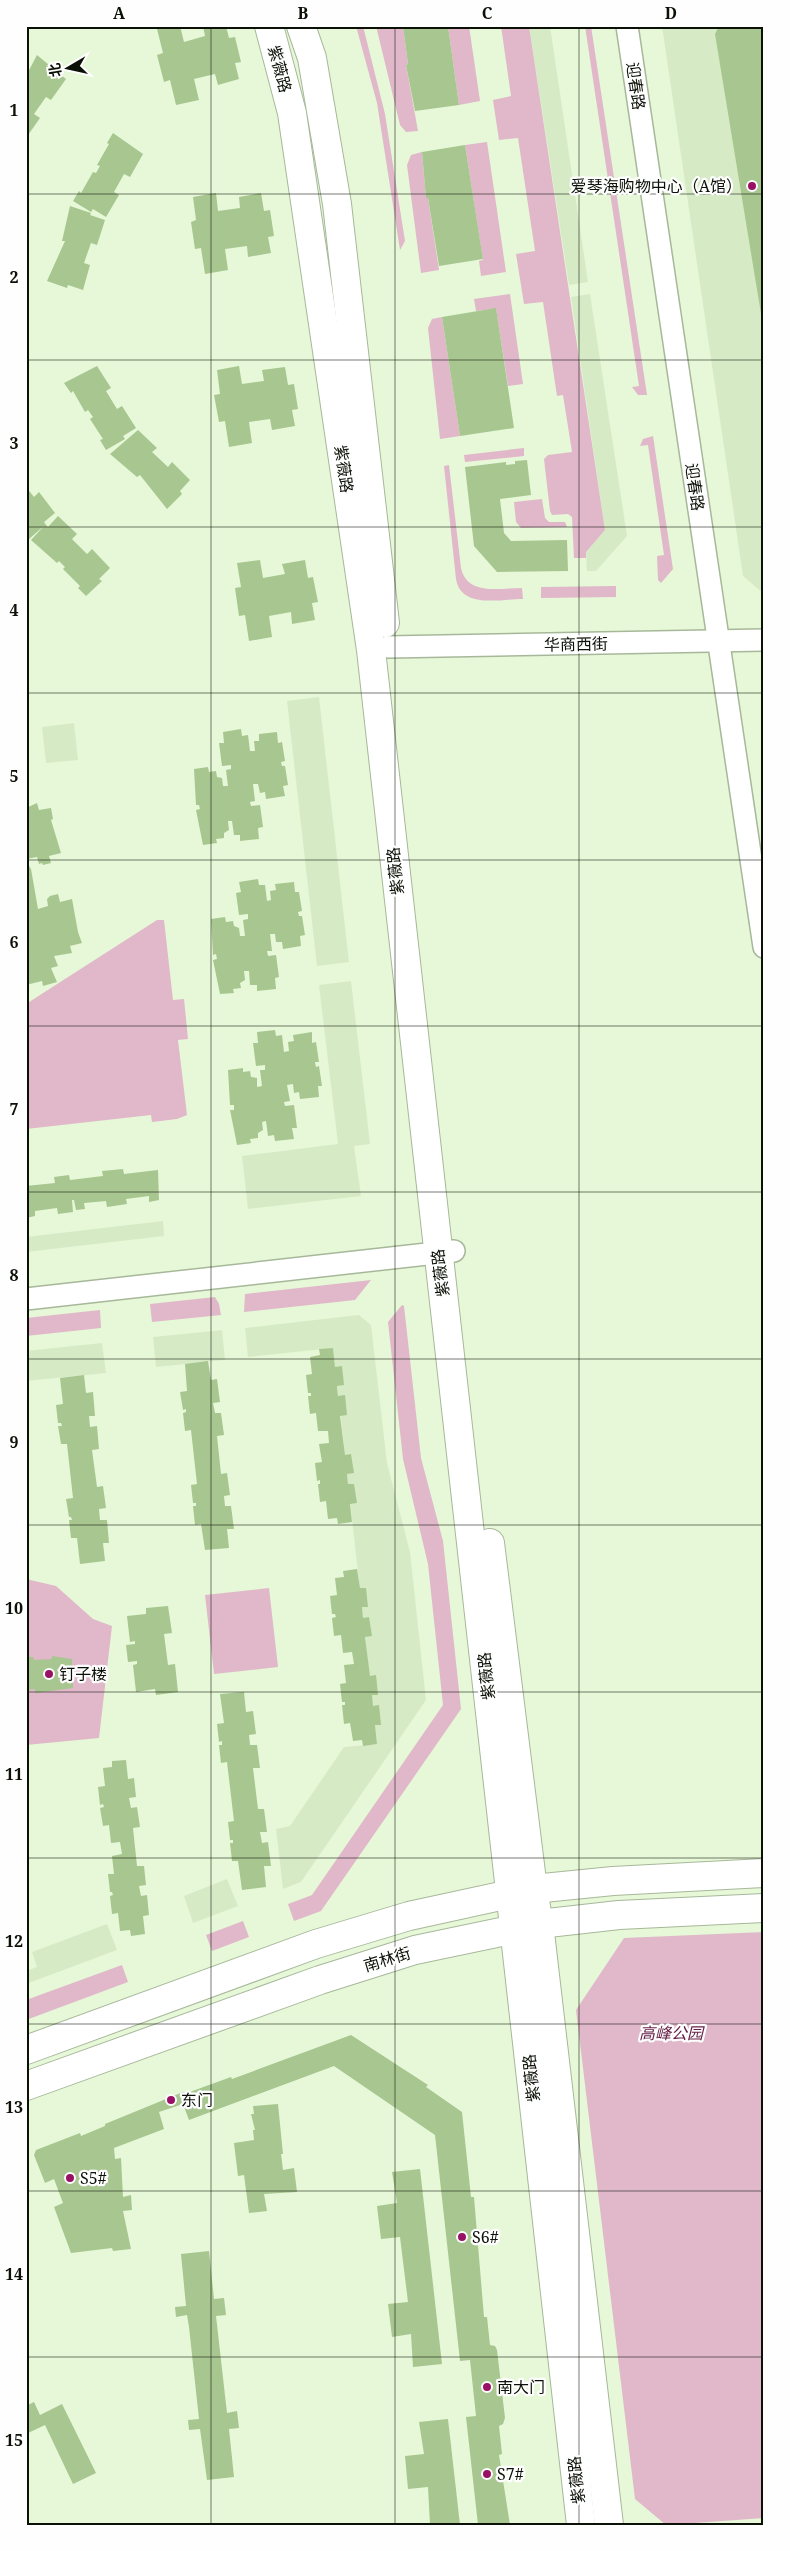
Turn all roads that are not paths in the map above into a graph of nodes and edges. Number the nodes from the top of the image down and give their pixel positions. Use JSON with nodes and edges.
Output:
{"nodes":[{"id":1,"x":269,"y":26,"type":"edge"},
{"id":2,"x":301,"y":26,"type":"edge"},
{"id":3,"x":627,"y":26,"type":"edge"},
{"id":4,"x":764,"y":640,"type":"edge"},
{"id":5,"x":718,"y":641,"type":"junction"},
{"id":6,"x":388,"y":648,"type":"junction"},
{"id":7,"x":764,"y":947,"type":"edge"},
{"id":8,"x":446,"y":1252,"type":"junction"},
{"id":9,"x":26,"y":1299,"type":"edge"},
{"id":10,"x":764,"y":1873,"type":"edge"},
{"id":11,"x":521,"y":1892,"type":"junction"},
{"id":12,"x":764,"y":1908,"type":"edge"},
{"id":13,"x":527,"y":1926,"type":"junction"},
{"id":14,"x":26,"y":2050,"type":"edge"},
{"id":15,"x":26,"y":2086,"type":"edge"},
{"id":16,"x":581,"y":2525,"type":"edge"},
{"id":17,"x":609,"y":2525,"type":"edge"}],
"edges":[{"from":1,"to":8,"type":"main road","name":"紫薇路"},
{"from":2,"to":6,"type":"main road","name":"紫薇路"},
{"from":3,"to":5,"type":"street","name":"迎春路"},
{"from":4,"to":5,"type":"street","name":"华商西街"},
{"from":5,"to":6,"type":"street","name":"华商西街"},
{"from":5,"to":7,"type":"street","name":"迎春路"},
{"from":6,"to":8,"type":"main road","name":"紫薇路"},
{"from":8,"to":9,"type":"street"},
{"from":8,"to":11,"type":"main road","name":"紫薇路"},
{"from":10,"to":11,"type":"main road"},
{"from":11,"to":13,"type":"main road","name":"紫薇路"},
{"from":11,"to":14,"type":"main road"},
{"from":12,"to":13,"type":"main road","name":"南林街"},
{"from":13,"to":15,"type":"main road","name":"南林街"},
{"from":13,"to":16,"type":"main road","name":"紫薇路"},
{"from":13,"to":17,"type":"main road","name":"紫薇路"}]}
